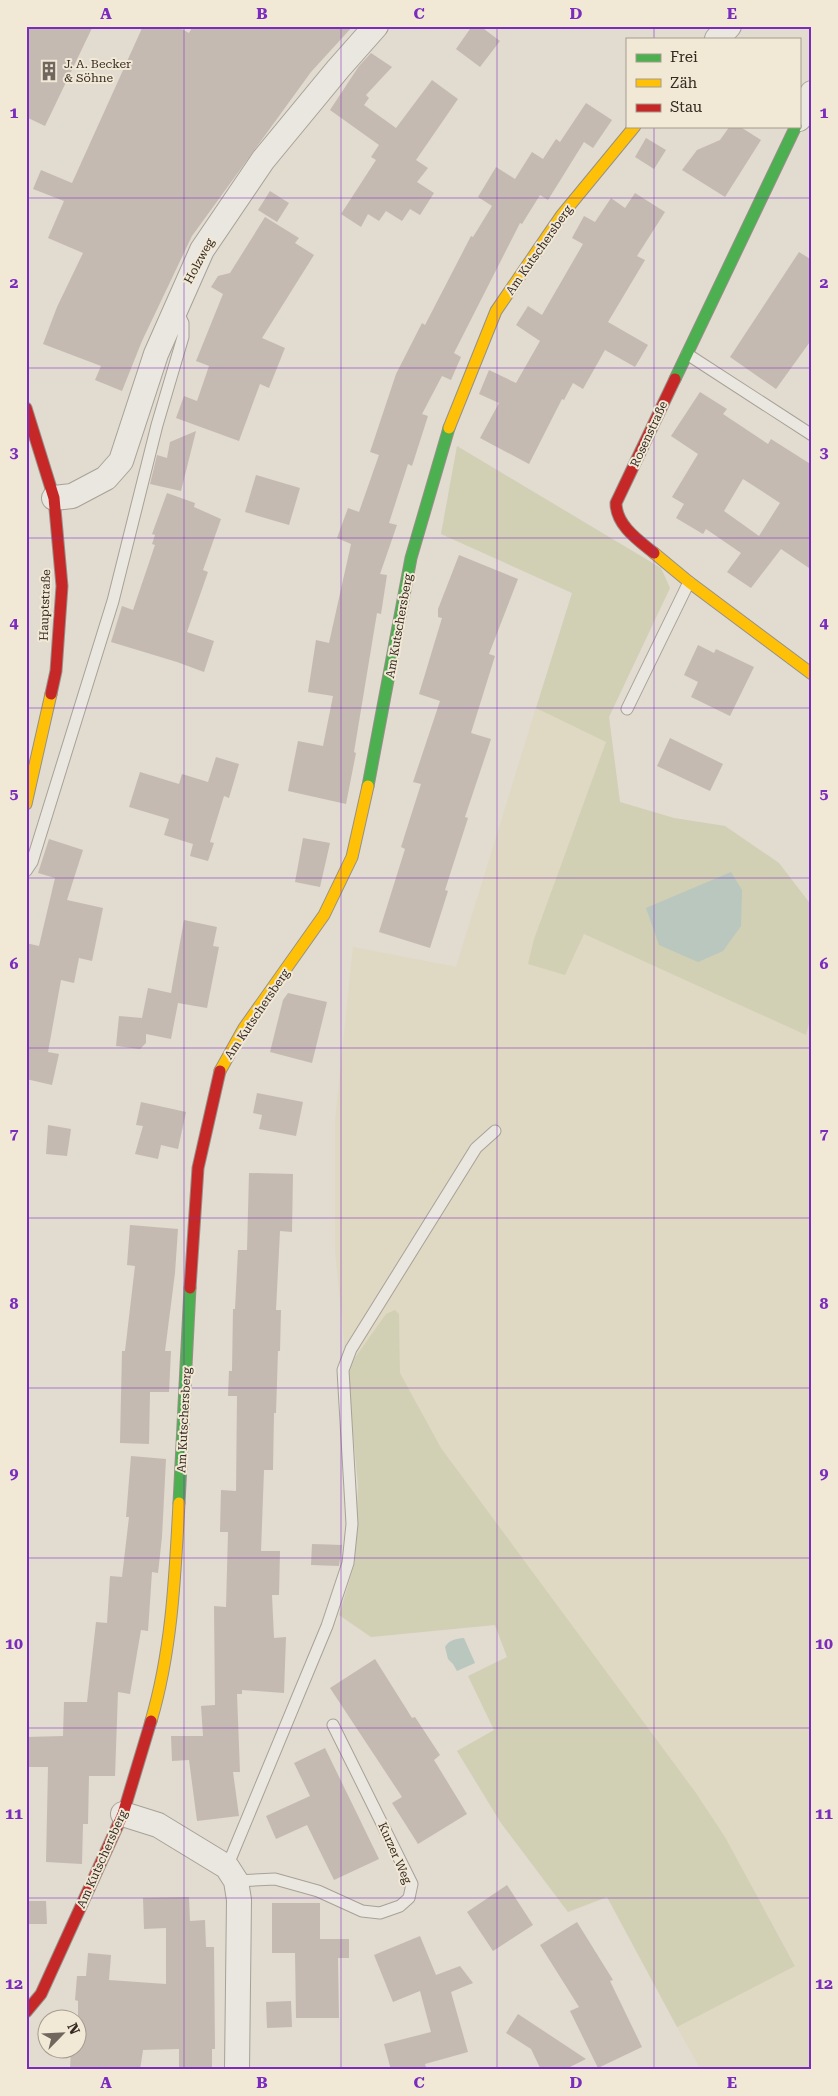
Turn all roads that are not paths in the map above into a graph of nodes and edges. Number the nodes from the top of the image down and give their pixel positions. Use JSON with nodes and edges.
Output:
{"nodes":[{"id":1,"x":376,"y":26,"type":"edge"},
{"id":2,"x":729,"y":26,"type":"edge"},
{"id":3,"x":718,"y":38,"type":"edge"},
{"id":4,"x":812,"y":93,"type":"edge"},
{"id":5,"x":800,"y":117,"type":"edge"},
{"id":6,"x":633,"y":128,"type":"edge"},
{"id":7,"x":795,"y":128,"type":"edge"},
{"id":8,"x":176,"y":308,"type":"junction"},
{"id":9,"x":687,"y":354,"type":"junction"},
{"id":10,"x":26,"y":408,"type":"edge"},
{"id":11,"x":812,"y":435,"type":"edge"},
{"id":12,"x":54,"y":498,"type":"junction"},
{"id":13,"x":689,"y":582,"type":"junction"},
{"id":14,"x":812,"y":674,"type":"edge"},
{"id":15,"x":626,"y":709,"type":"dead end"},
{"id":16,"x":26,"y":804,"type":"edge"},
{"id":17,"x":26,"y":871,"type":"edge"},
{"id":18,"x":495,"y":1131,"type":"dead end"},
{"id":19,"x":333,"y":1726,"type":"dead end"},
{"id":20,"x":123,"y":1814,"type":"junction"},
{"id":21,"x":232,"y":1874,"type":"junction"},
{"id":22,"x":26,"y":2012,"type":"edge"},
{"id":23,"x":237,"y":2070,"type":"edge"}],
"edges":[{"from":1,"to":8,"type":"street","name":"Holzweg"},
{"from":2,"to":3,"type":"street"},
{"from":4,"to":5,"type":"street"},
{"from":6,"to":20,"type":"street","name":"Am Kutschersberg"},
{"from":7,"to":9,"type":"street","name":"Rosenstraße"},
{"from":8,"to":12,"type":"street","name":"Holzweg"},
{"from":8,"to":17,"type":"lane"},
{"from":9,"to":11,"type":"lane"},
{"from":9,"to":13,"type":"street","name":"Rosenstraße"},
{"from":10,"to":12,"type":"street","name":"Hauptstraße"},
{"from":12,"to":16,"type":"street","name":"Hauptstraße"},
{"from":13,"to":14,"type":"street","name":"Rosenstraße"},
{"from":13,"to":15,"type":"lane"},
{"from":18,"to":21,"type":"lane"},
{"from":19,"to":21,"type":"lane","name":"Kurzer Weg"},
{"from":20,"to":21,"type":"street"},
{"from":20,"to":22,"type":"street","name":"Am Kutschersberg"},
{"from":21,"to":23,"type":"street"}]}
